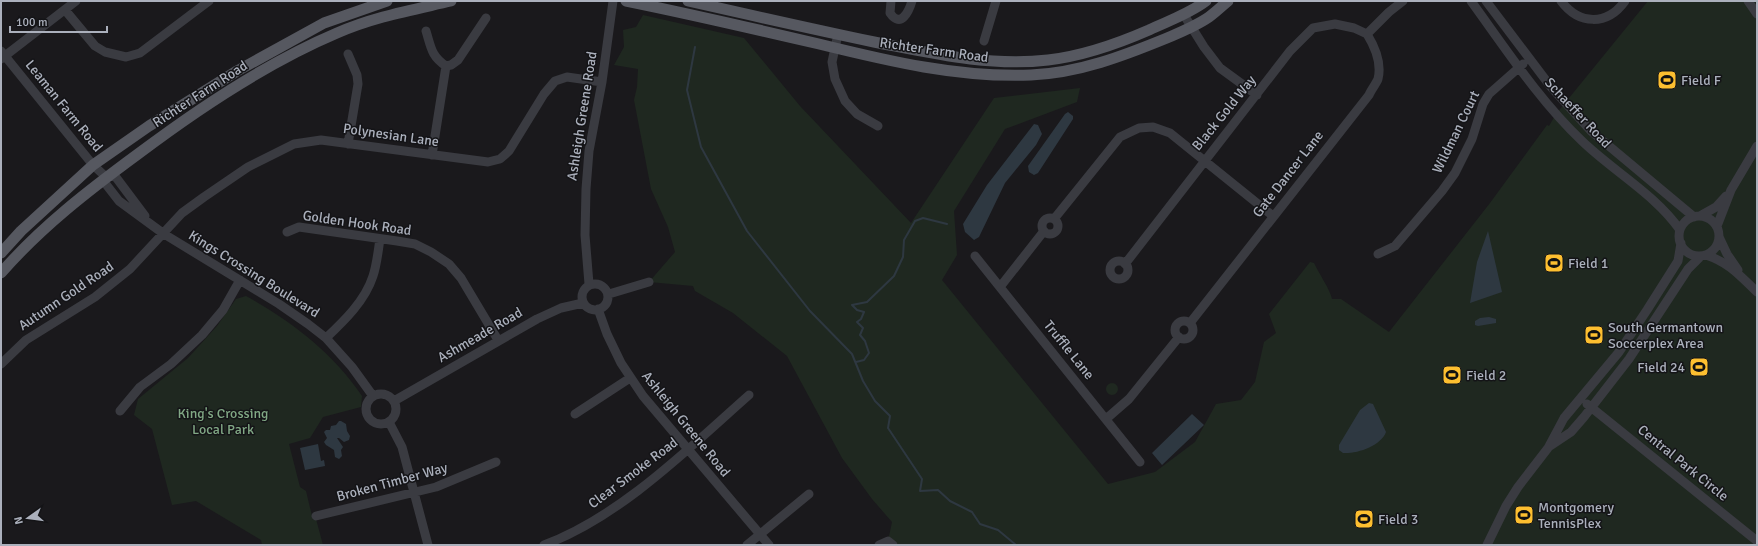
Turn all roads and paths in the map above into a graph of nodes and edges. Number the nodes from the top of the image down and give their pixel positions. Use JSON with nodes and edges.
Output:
{"nodes":[{"id":1,"x":76,"y":1,"type":"edge"},
{"id":2,"x":208,"y":1,"type":"edge"},
{"id":3,"x":387,"y":1,"type":"edge"},
{"id":4,"x":451,"y":1,"type":"edge"},
{"id":5,"x":614,"y":1,"type":"edge"},
{"id":6,"x":626,"y":1,"type":"edge"},
{"id":7,"x":688,"y":1,"type":"edge"},
{"id":8,"x":891,"y":1,"type":"edge"},
{"id":9,"x":912,"y":1,"type":"edge"},
{"id":10,"x":996,"y":1,"type":"edge"},
{"id":11,"x":1206,"y":1,"type":"edge"},
{"id":12,"x":1228,"y":1,"type":"edge"},
{"id":13,"x":1403,"y":1,"type":"edge"},
{"id":14,"x":1471,"y":1,"type":"edge"},
{"id":15,"x":1486,"y":1,"type":"edge"},
{"id":16,"x":1561,"y":1,"type":"edge"},
{"id":17,"x":1625,"y":1,"type":"edge"},
{"id":18,"x":1748,"y":1,"type":"edge"},
{"id":19,"x":65,"y":10,"type":"junction"},
{"id":20,"x":1757,"y":14,"type":"edge"},
{"id":21,"x":1184,"y":15,"type":"junction"},
{"id":22,"x":486,"y":18,"type":"dead end"},
{"id":23,"x":1191,"y":28,"type":"junction"},
{"id":24,"x":426,"y":31,"type":"dead end"},
{"id":25,"x":838,"y":34,"type":"junction"},
{"id":26,"x":1367,"y":34,"type":"junction"},
{"id":27,"x":984,"y":40,"type":"dead end"},
{"id":28,"x":834,"y":48,"type":"junction"},
{"id":29,"x":348,"y":54,"type":"dead end"},
{"id":30,"x":2,"y":55,"type":"edge"},
{"id":31,"x":1529,"y":60,"type":"junction"},
{"id":32,"x":446,"y":66,"type":"junction"},
{"id":33,"x":1519,"y":68,"type":"junction"},
{"id":34,"x":602,"y":82,"type":"junction"},
{"id":35,"x":1257,"y":95,"type":"junction"},
{"id":36,"x":878,"y":126,"type":"dead end"},
{"id":37,"x":348,"y":144,"type":"junction"},
{"id":38,"x":1757,"y":146,"type":"edge"},
{"id":39,"x":432,"y":155,"type":"junction"},
{"id":40,"x":1204,"y":160,"type":"junction"},
{"id":41,"x":94,"y":165,"type":"junction"},
{"id":42,"x":106,"y":177,"type":"junction"},
{"id":43,"x":1732,"y":190,"type":"junction"},
{"id":44,"x":1273,"y":216,"type":"junction"},
{"id":45,"x":1697,"y":217,"type":"junction"},
{"id":46,"x":1717,"y":226,"type":"junction"},
{"id":47,"x":1680,"y":230,"type":"junction"},
{"id":48,"x":287,"y":232,"type":"dead end"},
{"id":49,"x":164,"y":234,"type":"junction"},
{"id":50,"x":1719,"y":237,"type":"junction"},
{"id":51,"x":380,"y":239,"type":"junction"},
{"id":52,"x":1681,"y":244,"type":"junction"},
{"id":53,"x":1,"y":253,"type":"edge"},
{"id":54,"x":1378,"y":254,"type":"dead end"},
{"id":55,"x":975,"y":256,"type":"dead end"},
{"id":56,"x":1704,"y":256,"type":"junction"},
{"id":57,"x":1125,"y":264,"type":"dead end"},
{"id":58,"x":1,"y":273,"type":"edge"},
{"id":59,"x":1744,"y":278,"type":"junction"},
{"id":60,"x":240,"y":280,"type":"junction"},
{"id":61,"x":649,"y":282,"type":"dead end"},
{"id":62,"x":590,"y":284,"type":"junction"},
{"id":63,"x":1000,"y":287,"type":"junction"},
{"id":64,"x":1757,"y":292,"type":"edge"},
{"id":65,"x":609,"y":294,"type":"junction"},
{"id":66,"x":583,"y":302,"type":"junction"},
{"id":67,"x":598,"y":309,"type":"junction"},
{"id":68,"x":326,"y":338,"type":"junction"},
{"id":69,"x":498,"y":340,"type":"junction"},
{"id":70,"x":1,"y":364,"type":"edge"},
{"id":71,"x":630,"y":378,"type":"junction"},
{"id":72,"x":749,"y":395,"type":"dead end"},
{"id":73,"x":373,"y":396,"type":"junction"},
{"id":74,"x":1581,"y":399,"type":"junction"},
{"id":75,"x":394,"y":401,"type":"junction"},
{"id":76,"x":1590,"y":407,"type":"junction"},
{"id":77,"x":120,"y":411,"type":"dead end"},
{"id":78,"x":575,"y":414,"type":"dead end"},
{"id":79,"x":1106,"y":419,"type":"junction"},
{"id":80,"x":389,"y":422,"type":"junction"},
{"id":81,"x":1548,"y":448,"type":"junction"},
{"id":82,"x":687,"y":449,"type":"junction"},
{"id":83,"x":496,"y":462,"type":"dead end"},
{"id":84,"x":1140,"y":462,"type":"dead end"},
{"id":85,"x":414,"y":492,"type":"junction"},
{"id":86,"x":809,"y":494,"type":"dead end"},
{"id":87,"x":316,"y":516,"type":"dead end"},
{"id":88,"x":760,"y":534,"type":"junction"},
{"id":89,"x":1757,"y":541,"type":"edge"},
{"id":90,"x":428,"y":545,"type":"edge"},
{"id":91,"x":544,"y":545,"type":"edge"},
{"id":92,"x":747,"y":545,"type":"edge"},
{"id":93,"x":769,"y":545,"type":"edge"},
{"id":94,"x":879,"y":545,"type":"edge"},
{"id":95,"x":893,"y":545,"type":"edge"},
{"id":96,"x":1487,"y":545,"type":"edge"}],
"edges":[{"from":1,"to":19,"type":"street"},
{"from":2,"to":19,"type":"street"},
{"from":3,"to":41,"type":"main road","name":"Richter Farm Road"},
{"from":4,"to":42,"type":"main road","name":"Richter Farm Road"},
{"from":5,"to":34,"type":"street","name":"Ashleigh Greene Road"},
{"from":6,"to":28,"type":"main road","name":"Richter Farm Road"},
{"from":7,"to":25,"type":"main road","name":"Richter Farm Road"},
{"from":8,"to":9,"type":"street"},
{"from":10,"to":27,"type":"street"},
{"from":11,"to":21,"type":"main road","name":"Richter Farm Road"},
{"from":12,"to":23,"type":"main road","name":"Richter Farm Road"},
{"from":13,"to":26,"type":"street"},
{"from":14,"to":33,"type":"street","name":"Schaeffer Road"},
{"from":15,"to":31,"type":"street","name":"Schaeffer Road"},
{"from":16,"to":17,"type":"street"},
{"from":18,"to":20,"type":"street"},
{"from":19,"to":30,"type":"street"},
{"from":21,"to":23,"type":"street"},
{"from":21,"to":25,"type":"main road","name":"Richter Farm Road"},
{"from":22,"to":32,"type":"street"},
{"from":23,"to":28,"type":"main road","name":"Richter Farm Road"},
{"from":23,"to":35,"type":"street"},
{"from":24,"to":32,"type":"street"},
{"from":25,"to":28,"type":"street"},
{"from":26,"to":35,"type":"street","name":"Black Gold Way"},
{"from":26,"to":44,"type":"street","name":"Gate Dancer Lane"},
{"from":28,"to":36,"type":"street"},
{"from":29,"to":37,"type":"street"},
{"from":30,"to":41,"type":"street","name":"Leaman Farm Road"},
{"from":31,"to":33,"type":"street","name":"Wildman Court"},
{"from":31,"to":45,"type":"street","name":"Schaeffer Road"},
{"from":32,"to":39,"type":"street"},
{"from":33,"to":47,"type":"street","name":"Schaeffer Road"},
{"from":33,"to":54,"type":"street","name":"Wildman Court"},
{"from":34,"to":39,"type":"street","name":"Polynesian Lane"},
{"from":34,"to":62,"type":"street","name":"Ashleigh Greene Road"},
{"from":35,"to":40,"type":"street","name":"Black Gold Way"},
{"from":37,"to":39,"type":"street","name":"Polynesian Lane"},
{"from":37,"to":49,"type":"street","name":"Polynesian Lane"},
{"from":38,"to":43,"type":"street"},
{"from":40,"to":44,"type":"street"},
{"from":40,"to":57,"type":"street","name":"Black Gold Way"},
{"from":40,"to":63,"type":"street"},
{"from":41,"to":42,"type":"street","name":"Leaman Farm Road"},
{"from":41,"to":53,"type":"main road","name":"Richter Farm Road"},
{"from":42,"to":49,"type":"street","name":"Kings Crossing Boulevard"},
{"from":42,"to":58,"type":"main road","name":"Richter Farm Road"},
{"from":43,"to":45,"type":"street"},
{"from":43,"to":46,"type":"street"},
{"from":44,"to":79,"type":"street","name":"Gate Dancer Lane"},
{"from":45,"to":46,"type":"street"},
{"from":45,"to":47,"type":"street"},
{"from":46,"to":50,"type":"street"},
{"from":47,"to":52,"type":"street"},
{"from":48,"to":51,"type":"street","name":"Golden Hook Road"},
{"from":49,"to":60,"type":"street","name":"Kings Crossing Boulevard"},
{"from":49,"to":70,"type":"street","name":"Autumn Gold Road"},
{"from":50,"to":56,"type":"street"},
{"from":50,"to":59,"type":"street"},
{"from":51,"to":68,"type":"street"},
{"from":51,"to":69,"type":"street","name":"Golden Hook Road"},
{"from":52,"to":56,"type":"street"},
{"from":52,"to":74,"type":"street"},
{"from":55,"to":63,"type":"street","name":"Truffle Lane"},
{"from":56,"to":59,"type":"street"},
{"from":56,"to":76,"type":"street"},
{"from":59,"to":64,"type":"street"},
{"from":60,"to":68,"type":"street","name":"Kings Crossing Boulevard"},
{"from":60,"to":77,"type":"street"},
{"from":61,"to":65,"type":"street"},
{"from":62,"to":65,"type":"street"},
{"from":62,"to":66,"type":"street"},
{"from":63,"to":79,"type":"street","name":"Truffle Lane"},
{"from":65,"to":67,"type":"street"},
{"from":66,"to":67,"type":"street"},
{"from":66,"to":69,"type":"street","name":"Ashmeade Road"},
{"from":67,"to":71,"type":"street","name":"Ashleigh Greene Road"},
{"from":68,"to":73,"type":"street","name":"Kings Crossing Boulevard"},
{"from":69,"to":75,"type":"street","name":"Ashmeade Road"},
{"from":71,"to":78,"type":"street"},
{"from":71,"to":82,"type":"street","name":"Ashleigh Greene Road"},
{"from":72,"to":82,"type":"street","name":"Clear Smoke Road"},
{"from":73,"to":75,"type":"street"},
{"from":73,"to":80,"type":"street"},
{"from":74,"to":76,"type":"street","name":"Central Park Circle"},
{"from":74,"to":81,"type":"street"},
{"from":75,"to":80,"type":"street"},
{"from":76,"to":81,"type":"street"},
{"from":76,"to":89,"type":"street","name":"Central Park Circle"},
{"from":79,"to":84,"type":"street","name":"Truffle Lane"},
{"from":80,"to":85,"type":"street"},
{"from":81,"to":96,"type":"street"},
{"from":82,"to":88,"type":"street","name":"Ashleigh Greene Road"},
{"from":82,"to":91,"type":"street","name":"Clear Smoke Road"},
{"from":83,"to":85,"type":"street","name":"Broken Timber Way"},
{"from":85,"to":87,"type":"street","name":"Broken Timber Way"},
{"from":85,"to":90,"type":"street"},
{"from":86,"to":88,"type":"street"},
{"from":88,"to":92,"type":"street"},
{"from":88,"to":93,"type":"street","name":"Ashleigh Greene Road"},
{"from":94,"to":95,"type":"street"}]}
